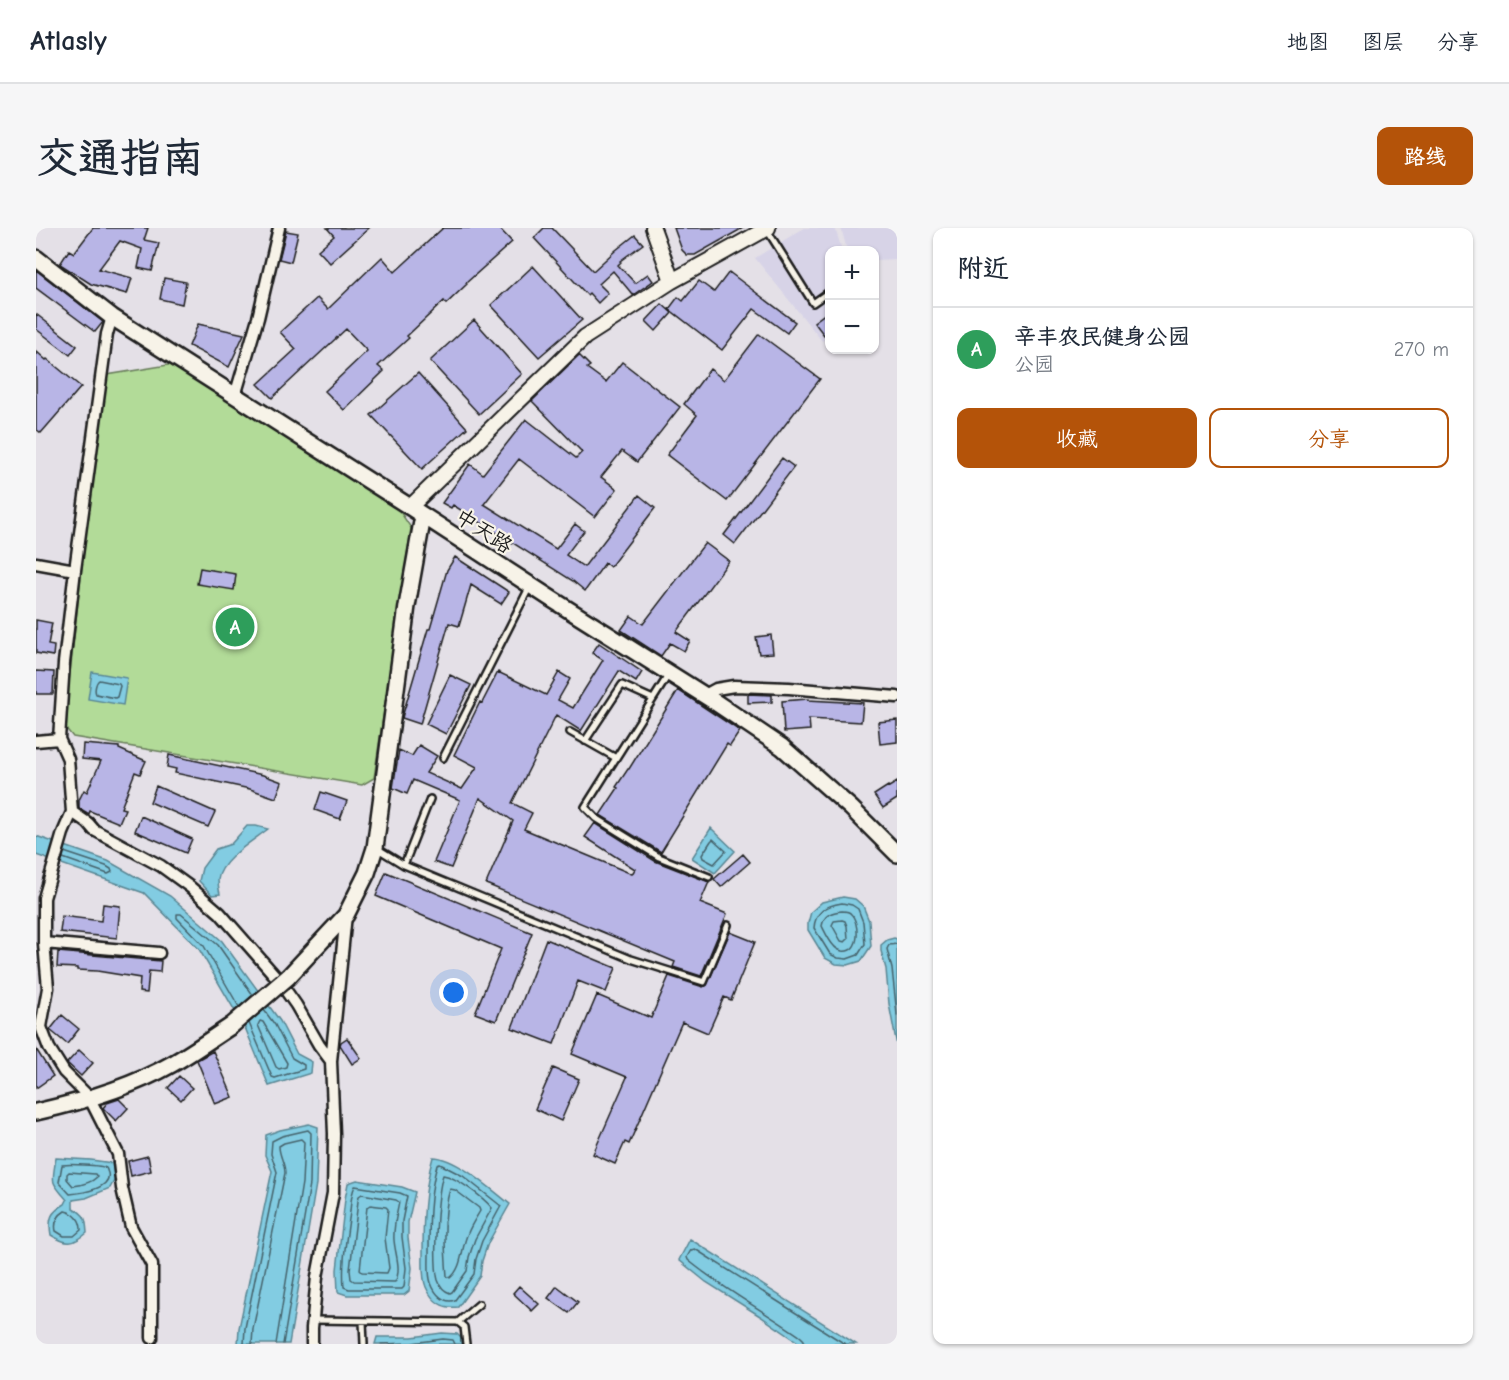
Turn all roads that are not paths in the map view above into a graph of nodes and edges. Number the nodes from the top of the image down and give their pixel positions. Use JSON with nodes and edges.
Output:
{"nodes":[{"id":1,"x":279,"y":228,"type":"edge"},
{"id":2,"x":653,"y":228,"type":"edge"},
{"id":3,"x":767,"y":229,"type":"edge"},
{"id":4,"x":36,"y":258,"type":"edge"},
{"id":5,"x":672,"y":281,"type":"junction"},
{"id":6,"x":825,"y":295,"type":"edge"},
{"id":7,"x":112,"y":317,"type":"junction"},
{"id":8,"x":235,"y":396,"type":"junction"},
{"id":9,"x":410,"y":507,"type":"junction"},
{"id":10,"x":423,"y":516,"type":"junction"},
{"id":11,"x":36,"y":563,"type":"edge"},
{"id":12,"x":75,"y":570,"type":"junction"},
{"id":13,"x":530,"y":586,"type":"junction"},
{"id":14,"x":670,"y":673,"type":"junction"},
{"id":15,"x":705,"y":695,"type":"junction"},
{"id":16,"x":897,"y":697,"type":"edge"},
{"id":17,"x":653,"y":699,"type":"junction"},
{"id":18,"x":570,"y":732,"type":"dead end"},
{"id":19,"x":59,"y":739,"type":"junction"},
{"id":20,"x":36,"y":741,"type":"edge"},
{"id":21,"x":585,"y":741,"type":"junction"},
{"id":22,"x":443,"y":758,"type":"dead end"},
{"id":23,"x":616,"y":758,"type":"junction"},
{"id":24,"x":430,"y":799,"type":"dead end"},
{"id":25,"x":72,"y":812,"type":"junction"},
{"id":26,"x":375,"y":848,"type":"junction"},
{"id":27,"x":897,"y":854,"type":"edge"},
{"id":28,"x":404,"y":865,"type":"junction"},
{"id":29,"x":709,"y":877,"type":"dead end"},
{"id":30,"x":346,"y":915,"type":"junction"},
{"id":31,"x":728,"y":925,"type":"dead end"},
{"id":32,"x":44,"y":944,"type":"junction"},
{"id":33,"x":159,"y":953,"type":"dead end"},
{"id":34,"x":331,"y":1061,"type":"junction"},
{"id":35,"x":89,"y":1097,"type":"junction"},
{"id":36,"x":36,"y":1112,"type":"edge"},
{"id":37,"x":479,"y":1304,"type":"dead end"},
{"id":38,"x":313,"y":1320,"type":"junction"},
{"id":39,"x":363,"y":1321,"type":"junction"},
{"id":40,"x":458,"y":1322,"type":"junction"},
{"id":41,"x":152,"y":1338,"type":"dead end"},
{"id":42,"x":312,"y":1344,"type":"edge"},
{"id":43,"x":364,"y":1344,"type":"edge"},
{"id":44,"x":466,"y":1344,"type":"edge"}],
"edges":[{"from":1,"to":8,"type":"street"},
{"from":2,"to":5,"type":"street"},
{"from":3,"to":5,"type":"street"},
{"from":3,"to":6,"type":"lane"},
{"from":4,"to":7,"type":"main road","name":"中天路"},
{"from":5,"to":9,"type":"street"},
{"from":7,"to":8,"type":"main road","name":"中天路"},
{"from":7,"to":12,"type":"street"},
{"from":8,"to":9,"type":"main road","name":"中天路"},
{"from":9,"to":10,"type":"main road","name":"中天路"},
{"from":10,"to":13,"type":"main road","name":"中天路"},
{"from":10,"to":26,"type":"main road"},
{"from":11,"to":12,"type":"street"},
{"from":12,"to":19,"type":"street"},
{"from":13,"to":14,"type":"main road","name":"中天路"},
{"from":13,"to":22,"type":"lane"},
{"from":14,"to":15,"type":"main road","name":"中天路"},
{"from":14,"to":17,"type":"lane"},
{"from":15,"to":16,"type":"street"},
{"from":15,"to":27,"type":"main road","name":"中天路"},
{"from":17,"to":21,"type":"lane"},
{"from":17,"to":23,"type":"lane"},
{"from":18,"to":21,"type":"lane"},
{"from":19,"to":20,"type":"street"},
{"from":19,"to":25,"type":"street"},
{"from":21,"to":23,"type":"lane"},
{"from":23,"to":29,"type":"lane"},
{"from":24,"to":28,"type":"lane"},
{"from":25,"to":32,"type":"street"},
{"from":25,"to":34,"type":"street"},
{"from":26,"to":28,"type":"lane"},
{"from":26,"to":30,"type":"main road"},
{"from":28,"to":31,"type":"lane"},
{"from":30,"to":34,"type":"street"},
{"from":30,"to":35,"type":"main road","bridge":true},
{"from":32,"to":33,"type":"street"},
{"from":32,"to":35,"type":"street"},
{"from":34,"to":38,"type":"street"},
{"from":35,"to":36,"type":"main road"},
{"from":35,"to":41,"type":"street"},
{"from":37,"to":40,"type":"lane"},
{"from":38,"to":39,"type":"lane"},
{"from":38,"to":42,"type":"street"},
{"from":39,"to":40,"type":"lane"},
{"from":39,"to":43,"type":"lane"},
{"from":40,"to":44,"type":"lane"}]}
